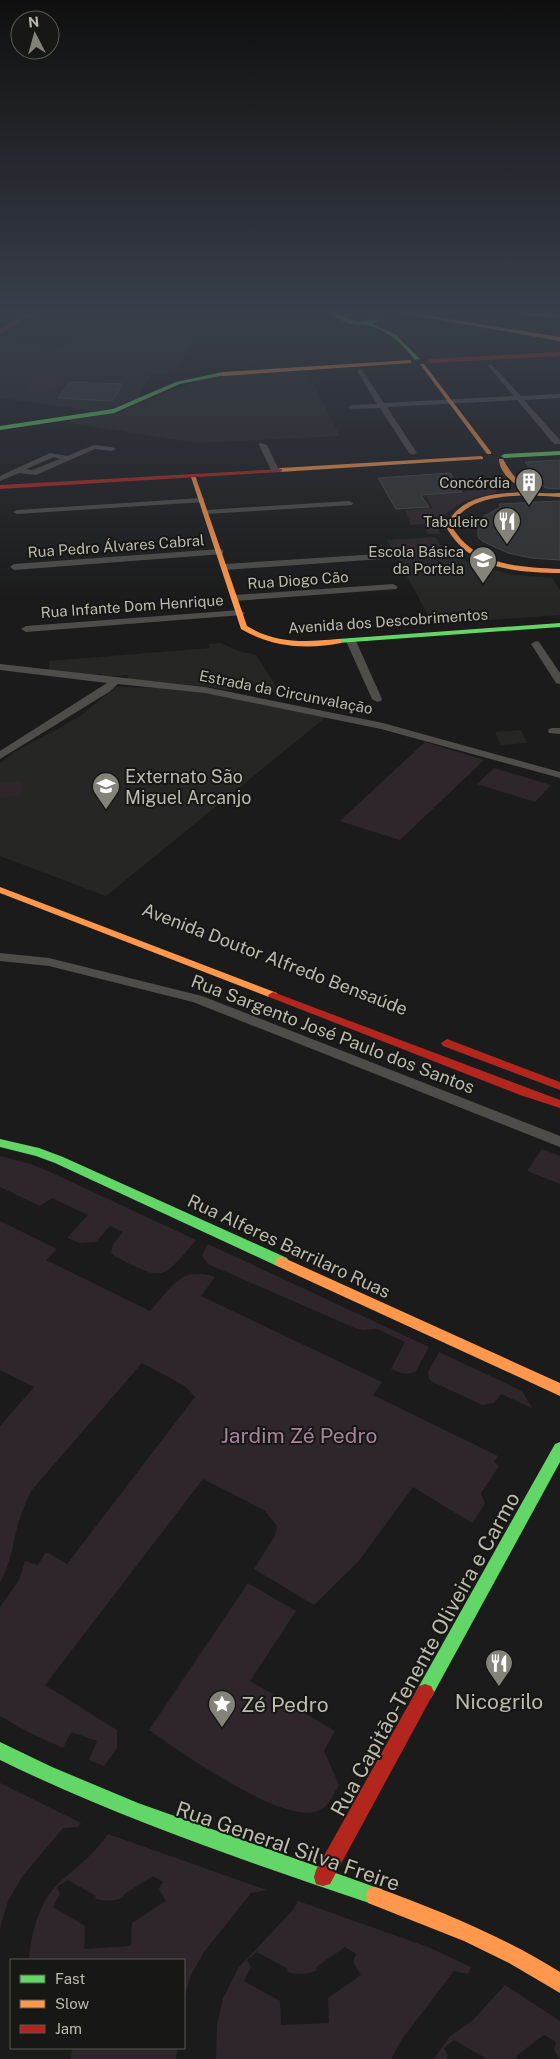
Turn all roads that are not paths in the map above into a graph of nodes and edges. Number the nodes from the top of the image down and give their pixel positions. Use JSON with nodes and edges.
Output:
{"nodes":[{"id":1,"x":118,"y":409,"type":"edge"},
{"id":2,"x":386,"y":409,"type":"edge"},
{"id":3,"x":455,"y":409,"type":"edge"},
{"id":4,"x":529,"y":409,"type":"edge"},
{"id":5,"x":0,"y":428,"type":"edge"},
{"id":6,"x":263,"y":445,"type":"dead end"},
{"id":7,"x":558,"y":447,"type":"edge"},
{"id":8,"x":112,"y":449,"type":"dead end"},
{"id":9,"x":413,"y":452,"type":"dead end"},
{"id":10,"x":486,"y":457,"type":"junction"},
{"id":11,"x":502,"y":458,"type":"junction"},
{"id":12,"x":275,"y":470,"type":"junction"},
{"id":13,"x":192,"y":476,"type":"junction"},
{"id":14,"x":0,"y":479,"type":"edge"},
{"id":15,"x":0,"y":487,"type":"edge"},
{"id":16,"x":536,"y":494,"type":"junction"},
{"id":17,"x":560,"y":495,"type":"edge"},
{"id":18,"x":505,"y":496,"type":"junction"},
{"id":19,"x":201,"y":500,"type":"junction"},
{"id":20,"x":349,"y":503,"type":"dead end"},
{"id":21,"x":17,"y":512,"type":"dead end"},
{"id":22,"x":206,"y":512,"type":"junction"},
{"id":23,"x":220,"y":552,"type":"junction"},
{"id":24,"x":379,"y":557,"type":"dead end"},
{"id":25,"x":14,"y":567,"type":"dead end"},
{"id":26,"x":560,"y":571,"type":"edge"},
{"id":27,"x":226,"y":572,"type":"junction"},
{"id":28,"x":393,"y":586,"type":"dead end"},
{"id":29,"x":235,"y":598,"type":"junction"},
{"id":30,"x":240,"y":613,"type":"junction"},
{"id":31,"x":560,"y":625,"type":"edge"},
{"id":32,"x":26,"y":629,"type":"dead end"},
{"id":33,"x":351,"y":641,"type":"junction"},
{"id":34,"x":536,"y":644,"type":"dead end"},
{"id":35,"x":0,"y":667,"type":"edge"},
{"id":36,"x":116,"y":681,"type":"junction"},
{"id":37,"x":560,"y":681,"type":"edge"},
{"id":38,"x":377,"y":699,"type":"dead end"},
{"id":39,"x":0,"y":756,"type":"edge"},
{"id":40,"x":560,"y":775,"type":"edge"},
{"id":41,"x":0,"y":890,"type":"edge"},
{"id":42,"x":0,"y":957,"type":"edge"},
{"id":43,"x":439,"y":1040,"type":"dead end"},
{"id":44,"x":560,"y":1084,"type":"edge"},
{"id":45,"x":524,"y":1092,"type":"junction"},
{"id":46,"x":560,"y":1104,"type":"edge"},
{"id":47,"x":560,"y":1113,"type":"edge"},
{"id":48,"x":0,"y":1142,"type":"edge"},
{"id":49,"x":560,"y":1142,"type":"edge"},
{"id":50,"x":560,"y":1390,"type":"edge"},
{"id":51,"x":560,"y":1448,"type":"edge"},
{"id":52,"x":0,"y":1751,"type":"edge"},
{"id":53,"x":323,"y":1877,"type":"junction"},
{"id":54,"x":560,"y":1984,"type":"edge"}],
"edges":[{"from":1,"to":5,"type":"main road"},
{"from":2,"to":9,"type":"street"},
{"from":3,"to":10,"type":"main road"},
{"from":4,"to":7,"type":"street"},
{"from":6,"to":12,"type":"street"},
{"from":7,"to":11,"type":"main road"},
{"from":8,"to":14,"type":"street"},
{"from":10,"to":11,"type":"main road"},
{"from":10,"to":12,"type":"main road"},
{"from":10,"to":18,"type":"main road"},
{"from":11,"to":16,"type":"main road"},
{"from":12,"to":13,"type":"main road"},
{"from":13,"to":15,"type":"main road"},
{"from":13,"to":19,"type":"main road","name":"Avenida dos Descobrimentos"},
{"from":16,"to":17,"type":"main road"},
{"from":16,"to":18,"type":"main road"},
{"from":18,"to":26,"type":"main road"},
{"from":19,"to":21,"type":"street"},
{"from":19,"to":22,"type":"main road","name":"Avenida dos Descobrimentos"},
{"from":20,"to":22,"type":"street"},
{"from":22,"to":23,"type":"main road","name":"Avenida dos Descobrimentos"},
{"from":23,"to":25,"type":"street","name":"Rua Pedro Álvares Cabral"},
{"from":23,"to":27,"type":"main road","name":"Avenida dos Descobrimentos"},
{"from":24,"to":27,"type":"street"},
{"from":27,"to":29,"type":"main road","name":"Avenida dos Descobrimentos"},
{"from":28,"to":29,"type":"street","name":"Rua Diogo Cão"},
{"from":29,"to":30,"type":"main road","name":"Avenida dos Descobrimentos"},
{"from":30,"to":32,"type":"street","name":"Rua Infante Dom Henrique"},
{"from":30,"to":33,"type":"main road","name":"Avenida dos Descobrimentos"},
{"from":31,"to":33,"type":"main road","name":"Avenida dos Descobrimentos"},
{"from":33,"to":38,"type":"street"},
{"from":34,"to":37,"type":"street"},
{"from":35,"to":36,"type":"street","name":"Estrada da Circunvalação"},
{"from":36,"to":39,"type":"street"},
{"from":36,"to":40,"type":"street","name":"Estrada da Circunvalação"},
{"from":41,"to":45,"type":"main road","name":"Avenida Doutor Alfredo Bensaúde"},
{"from":42,"to":49,"type":"street","name":"Rua Sargento José Paulo dos Santos"},
{"from":43,"to":44,"type":"main road"},
{"from":45,"to":46,"type":"main road","name":"Avenida Doutor Alfredo Bensaúde"},
{"from":45,"to":47,"type":"main road","name":"Avenida Doutor Alfredo Bensaúde"},
{"from":48,"to":50,"type":"main road","name":"Rua Alferes Barrilaro Ruas"},
{"from":51,"to":53,"type":"main road","name":"Rua Capitão-Tenente Oliveira e Carmo"},
{"from":52,"to":53,"type":"main road","name":"Rua General Silva Freire"},
{"from":53,"to":54,"type":"main road","name":"Rua General Silva Freire"}]}
